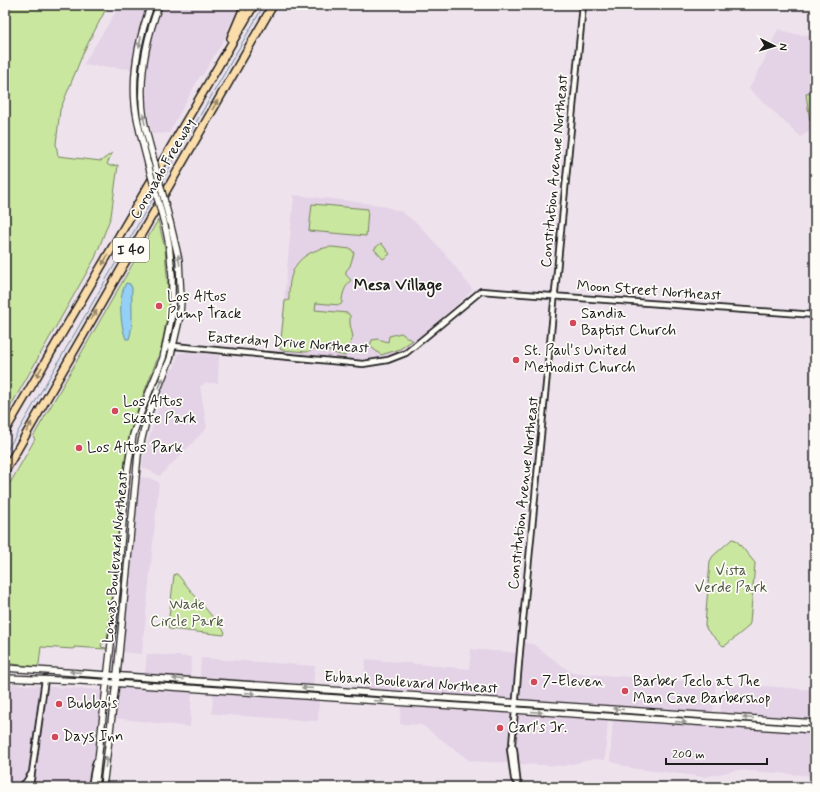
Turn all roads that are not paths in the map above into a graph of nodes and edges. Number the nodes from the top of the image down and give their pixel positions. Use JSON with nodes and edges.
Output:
{"nodes":[{"id":1,"x":151,"y":5,"type":"edge"},
{"id":2,"x":159,"y":5,"type":"edge"},
{"id":3,"x":245,"y":5,"type":"edge"},
{"id":4,"x":254,"y":5,"type":"edge"},
{"id":5,"x":273,"y":5,"type":"edge"},
{"id":6,"x":277,"y":5,"type":"edge"},
{"id":7,"x":583,"y":5,"type":"edge"},
{"id":8,"x":253,"y":39,"type":"junction"},
{"id":9,"x":217,"y":71,"type":"junction"},
{"id":10,"x":481,"y":291,"type":"joint"},
{"id":11,"x":555,"y":296,"type":"junction"},
{"id":12,"x":815,"y":315,"type":"edge"},
{"id":13,"x":174,"y":346,"type":"junction"},
{"id":14,"x":166,"y":347,"type":"junction"},
{"id":15,"x":5,"y":431,"type":"edge"},
{"id":16,"x":5,"y":472,"type":"edge"},
{"id":17,"x":119,"y":572,"type":"junction"},
{"id":18,"x":124,"y":600,"type":"junction"},
{"id":19,"x":5,"y":668,"type":"edge"},
{"id":20,"x":42,"y":670,"type":"junction"},
{"id":21,"x":108,"y":674,"type":"junction"},
{"id":22,"x":117,"y":675,"type":"junction"},
{"id":23,"x":5,"y":677,"type":"edge"},
{"id":24,"x":45,"y":679,"type":"junction"},
{"id":25,"x":107,"y":683,"type":"junction"},
{"id":26,"x":116,"y":684,"type":"junction"},
{"id":27,"x":264,"y":685,"type":"junction"},
{"id":28,"x":263,"y":694,"type":"junction"},
{"id":29,"x":475,"y":700,"type":"junction"},
{"id":30,"x":516,"y":702,"type":"junction"},
{"id":31,"x":568,"y":706,"type":"junction"},
{"id":32,"x":474,"y":708,"type":"junction"},
{"id":33,"x":515,"y":710,"type":"junction"},
{"id":34,"x":658,"y":712,"type":"junction"},
{"id":35,"x":567,"y":714,"type":"junction"},
{"id":36,"x":657,"y":720,"type":"junction"},
{"id":37,"x":774,"y":720,"type":"junction"},
{"id":38,"x":815,"y":723,"type":"edge"},
{"id":39,"x":773,"y":728,"type":"junction"},
{"id":40,"x":815,"y":730,"type":"edge"},
{"id":41,"x":98,"y":759,"type":"junction"},
{"id":42,"x":32,"y":771,"type":"junction"},
{"id":43,"x":518,"y":785,"type":"edge"},
{"id":44,"x":20,"y":787,"type":"edge"},
{"id":45,"x":30,"y":787,"type":"edge"},
{"id":46,"x":91,"y":787,"type":"edge"},
{"id":47,"x":95,"y":787,"type":"edge"},
{"id":48,"x":103,"y":787,"type":"edge"}],
"edges":[{"from":1,"to":14,"type":"main road","name":"Lomas Boulevard Northeast","one_way":true,"bridge":true},
{"from":13,"to":2,"type":"main road","name":"Lomas Boulevard Northeast","one_way":true,"bridge":true},
{"from":3,"to":9,"type":"highway"},
{"from":4,"to":9,"type":"highway","name":"Coronado Freeway","number":"I 40"},
{"from":5,"to":8,"type":"highway","name":"Coronado Freeway","number":"I 40"},
{"from":6,"to":8,"type":"highway"},
{"from":7,"to":11,"type":"street","name":"Constitution Avenue Northeast"},
{"from":16,"to":8,"type":"highway","name":"Coronado Freeway","number":"I 40","one_way":true},
{"from":9,"to":15,"type":"highway","name":"Coronado Freeway","number":"I 40","one_way":true},
{"from":10,"to":11,"type":"street","name":"Moon Street Northeast"},
{"from":10,"to":13,"type":"street","name":"Easterday Drive Northeast"},
{"from":11,"to":12,"type":"street","name":"Moon Street Northeast"},
{"from":11,"to":30,"type":"street","name":"Constitution Avenue Northeast"},
{"from":13,"to":14,"type":"street","name":"Easterday Drive Northeast"},
{"from":18,"to":13,"type":"main road","name":"Lomas Boulevard Northeast","one_way":true},
{"from":14,"to":17,"type":"main road","name":"Lomas Boulevard Northeast"},
{"from":17,"to":18,"type":"main road"},
{"from":17,"to":21,"type":"main road","name":"Lomas Boulevard Northeast"},
{"from":18,"to":22,"type":"main road","name":"Lomas Boulevard Northeast"},
{"from":19,"to":20,"type":"main road","name":"Eubank Boulevard Northeast"},
{"from":21,"to":20,"type":"main road","name":"Eubank Boulevard Northeast","one_way":true},
{"from":20,"to":23,"type":"main road"},
{"from":21,"to":22,"type":"main road","name":"Eubank Boulevard Northeast"},
{"from":21,"to":25,"type":"main road","name":"Lomas Boulevard Northeast"},
{"from":22,"to":26,"type":"main road","name":"Lomas Boulevard Northeast"},
{"from":27,"to":22,"type":"main road","name":"Eubank Boulevard Northeast","one_way":true},
{"from":23,"to":24,"type":"main road","name":"Eubank Boulevard Northeast"},
{"from":24,"to":25,"type":"main road","name":"Eubank Boulevard Northeast"},
{"from":24,"to":42,"type":"street"},
{"from":25,"to":26,"type":"main road","name":"Eubank Boulevard Northeast"},
{"from":25,"to":41,"type":"main road","name":"Lomas Boulevard Northeast"},
{"from":26,"to":28,"type":"main road","name":"Eubank Boulevard Northeast","one_way":true},
{"from":48,"to":26,"type":"main road","name":"Lomas Boulevard Northeast","one_way":true},
{"from":27,"to":28,"type":"main road"},
{"from":29,"to":27,"type":"main road","name":"Eubank Boulevard Northeast","one_way":true},
{"from":28,"to":32,"type":"main road","name":"Eubank Boulevard Northeast","one_way":true},
{"from":29,"to":30,"type":"main road","name":"Eubank Boulevard Northeast"},
{"from":29,"to":32,"type":"main road"},
{"from":30,"to":31,"type":"main road","name":"Eubank Boulevard Northeast"},
{"from":30,"to":33,"type":"street","name":"Constitution Avenue Northeast"},
{"from":34,"to":31,"type":"main road","name":"Eubank Boulevard Northeast","one_way":true},
{"from":31,"to":35,"type":"main road"},
{"from":32,"to":33,"type":"main road","name":"Eubank Boulevard Northeast"},
{"from":33,"to":35,"type":"main road","name":"Eubank Boulevard Northeast","one_way":true},
{"from":33,"to":43,"type":"street","name":"Constitution Avenue Northeast"},
{"from":34,"to":36,"type":"main road"},
{"from":37,"to":34,"type":"main road","name":"Eubank Boulevard Northeast","one_way":true},
{"from":35,"to":36,"type":"main road","name":"Eubank Boulevard Northeast"},
{"from":36,"to":39,"type":"main road","name":"Eubank Boulevard Northeast","one_way":true},
{"from":37,"to":38,"type":"main road","name":"Eubank Boulevard Northeast"},
{"from":37,"to":39,"type":"main road"},
{"from":39,"to":40,"type":"main road","name":"Eubank Boulevard Northeast"},
{"from":41,"to":46,"type":"street"},
{"from":41,"to":47,"type":"main road","name":"Lomas Boulevard Northeast"},
{"from":42,"to":44,"type":"street"},
{"from":42,"to":45,"type":"street"}]}
